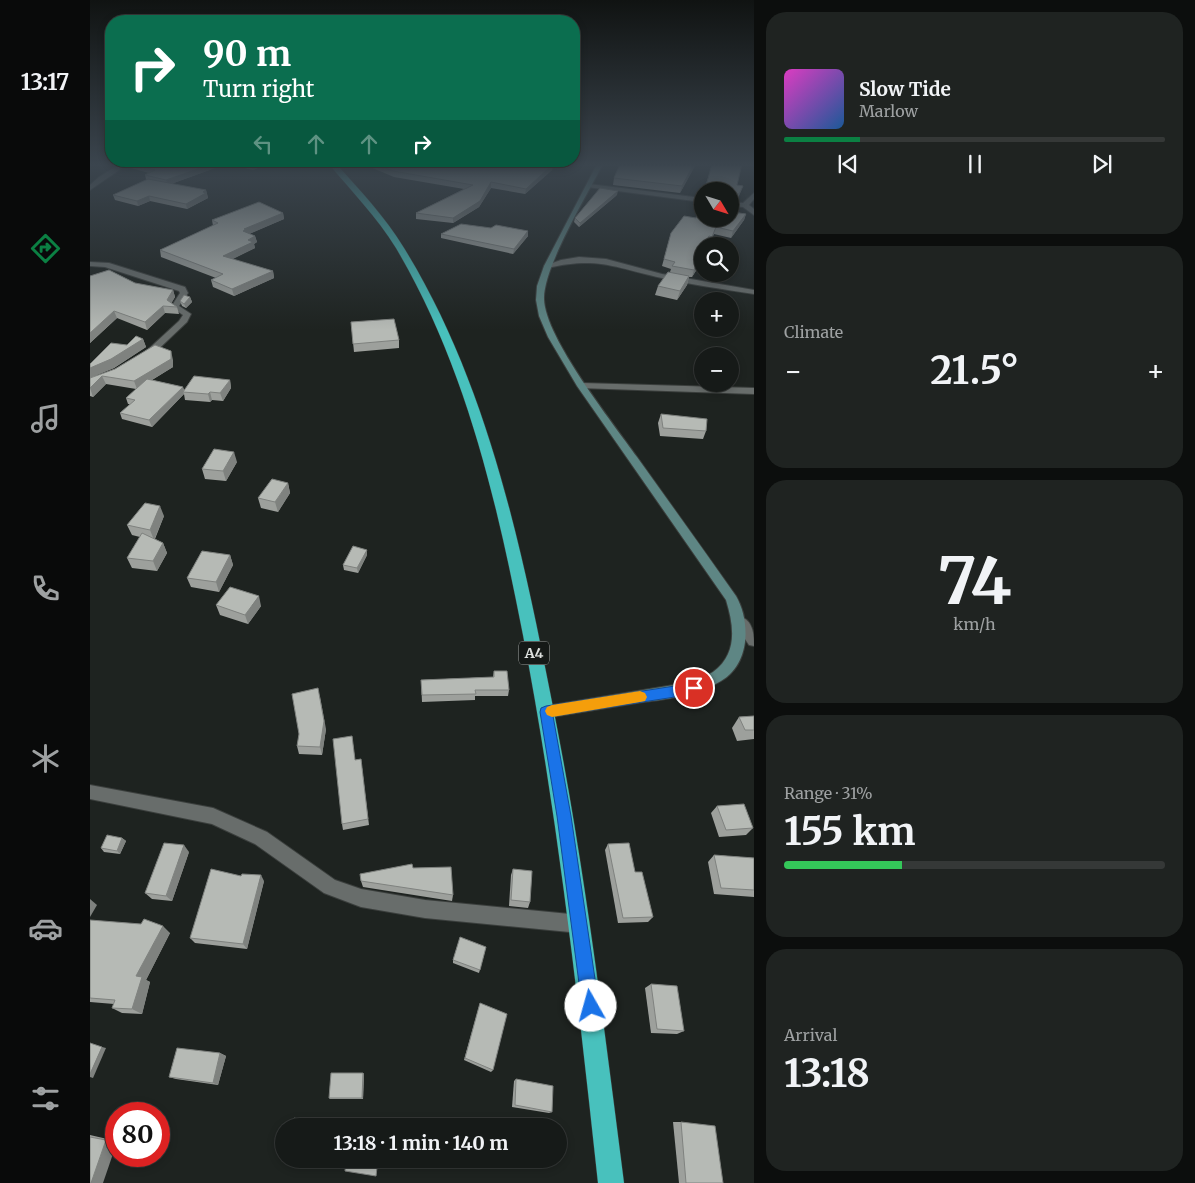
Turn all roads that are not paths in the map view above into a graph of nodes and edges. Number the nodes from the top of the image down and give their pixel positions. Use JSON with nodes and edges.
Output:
{"nodes":[{"id":1,"x":379,"y":219,"type":"edge"},
{"id":2,"x":572,"y":219,"type":"edge"},
{"id":3,"x":90,"y":264,"type":"edge"},
{"id":4,"x":548,"y":266,"type":"junction"},
{"id":5,"x":754,"y":292,"type":"edge"},
{"id":6,"x":133,"y":364,"type":"edge"},
{"id":7,"x":582,"y":386,"type":"junction"},
{"id":8,"x":754,"y":391,"type":"edge"},
{"id":9,"x":739,"y":621,"type":"junction"},
{"id":10,"x":754,"y":640,"type":"edge"},
{"id":11,"x":546,"y":712,"type":"junction"},
{"id":12,"x":90,"y":792,"type":"edge"},
{"id":13,"x":580,"y":924,"type":"junction"},
{"id":14,"x":611,"y":1183,"type":"edge"}],
"edges":[{"from":1,"to":11,"type":"highway","number":"A4"},
{"from":2,"to":4,"type":"main road"},
{"from":3,"to":6,"type":"street"},
{"from":4,"to":5,"type":"street"},
{"from":4,"to":7,"type":"main road"},
{"from":7,"to":8,"type":"street"},
{"from":7,"to":9,"type":"main road"},
{"from":9,"to":10,"type":"street"},
{"from":9,"to":11,"type":"main road"},
{"from":11,"to":13,"type":"highway","number":"A4"},
{"from":12,"to":13,"type":"street"},
{"from":13,"to":14,"type":"highway","number":"A4"}]}
